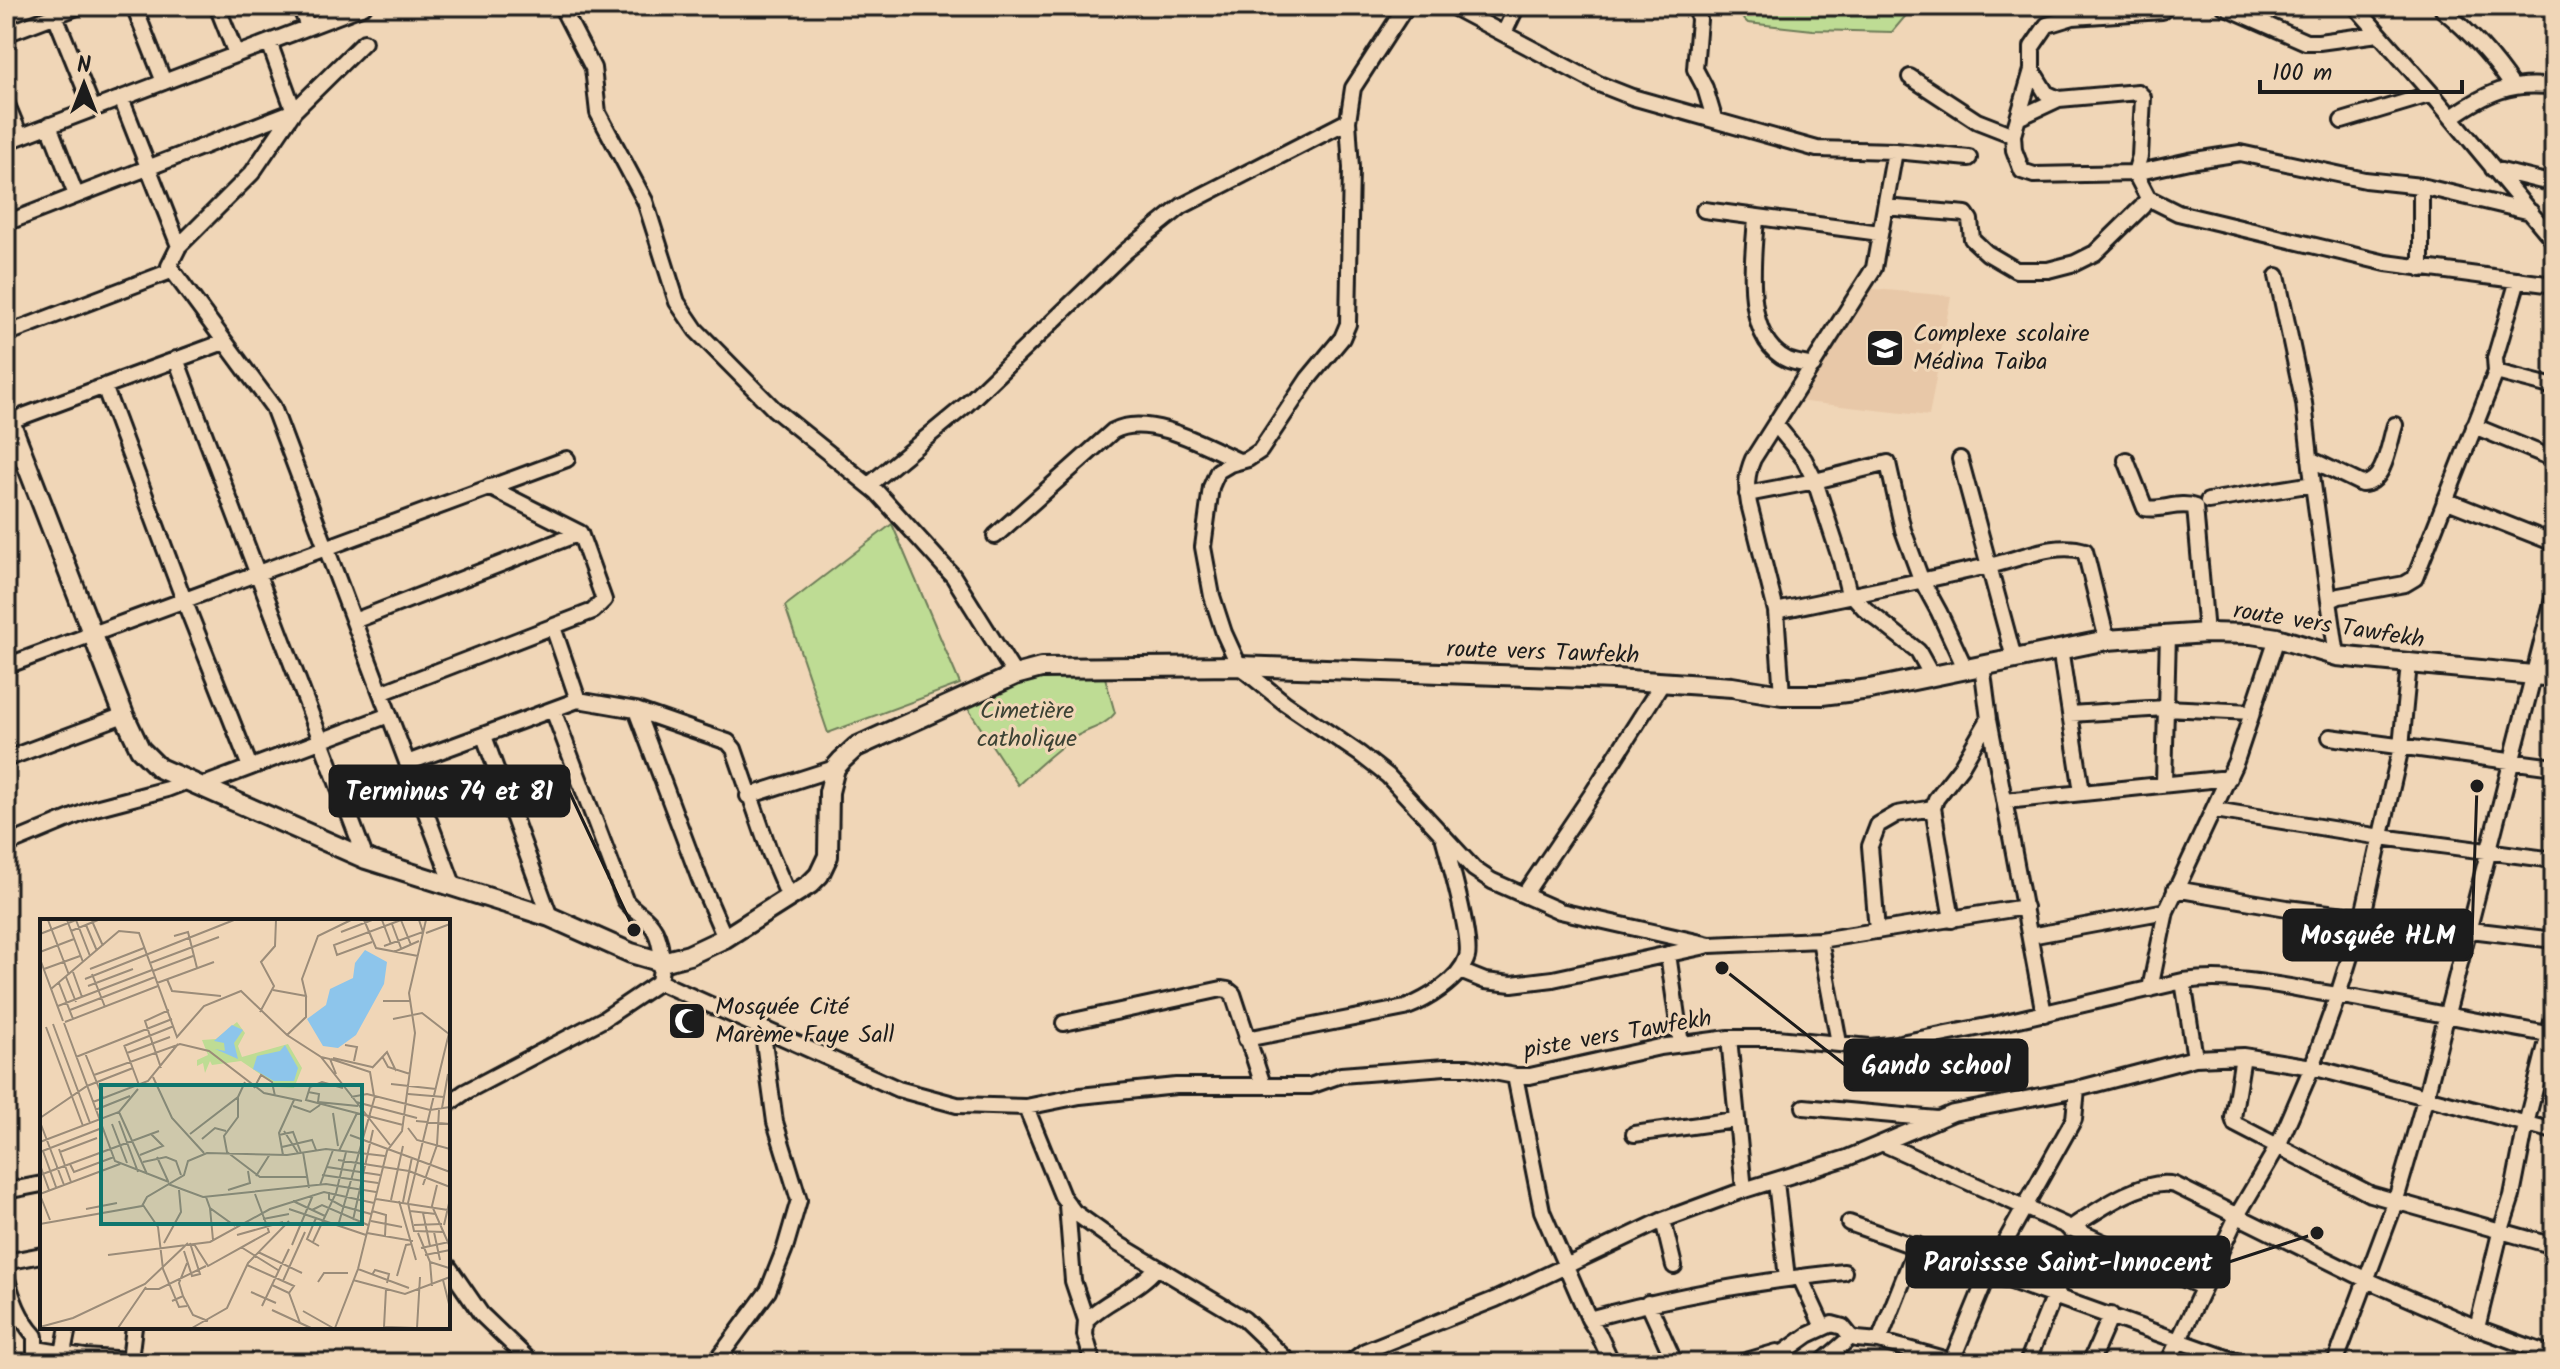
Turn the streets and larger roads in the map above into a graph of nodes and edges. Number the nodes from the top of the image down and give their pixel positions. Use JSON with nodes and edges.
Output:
{"nodes":[{"id":1,"x":80,"y":6,"type":"edge"},
{"id":2,"x":134,"y":6,"type":"edge"},
{"id":3,"x":217,"y":6,"type":"edge"},
{"id":4,"x":300,"y":6,"type":"edge"},
{"id":5,"x":364,"y":6,"type":"edge"},
{"id":6,"x":561,"y":6,"type":"edge"},
{"id":7,"x":1406,"y":6,"type":"edge"},
{"id":8,"x":1451,"y":6,"type":"edge"},
{"id":9,"x":1517,"y":6,"type":"edge"},
{"id":10,"x":1697,"y":6,"type":"edge"},
{"id":11,"x":2163,"y":6,"type":"edge"},
{"id":12,"x":2224,"y":6,"type":"edge"},
{"id":13,"x":2355,"y":6,"type":"edge"},
{"id":14,"x":2443,"y":10,"type":"dead end"},
{"id":15,"x":55,"y":15,"type":"junction"},
{"id":16,"x":308,"y":27,"type":"junction"},
{"id":17,"x":1504,"y":33,"type":"junction"},
{"id":18,"x":6,"y":34,"type":"edge"},
{"id":19,"x":2378,"y":34,"type":"junction"},
{"id":20,"x":269,"y":42,"type":"junction"},
{"id":21,"x":364,"y":42,"type":"dead end"},
{"id":22,"x":236,"y":54,"type":"junction"},
{"id":23,"x":2032,"y":70,"type":"junction"},
{"id":24,"x":1910,"y":77,"type":"dead end"},
{"id":25,"x":164,"y":82,"type":"junction"},
{"id":26,"x":2513,"y":87,"type":"junction"},
{"id":27,"x":2554,"y":87,"type":"edge"},
{"id":28,"x":2432,"y":94,"type":"junction"},
{"id":29,"x":121,"y":98,"type":"junction"},
{"id":30,"x":2059,"y":99,"type":"junction"},
{"id":31,"x":6,"y":102,"type":"edge"},
{"id":32,"x":93,"y":109,"type":"junction"},
{"id":33,"x":294,"y":111,"type":"junction"},
{"id":34,"x":2452,"y":117,"type":"junction"},
{"id":35,"x":1714,"y":118,"type":"junction"},
{"id":36,"x":2018,"y":118,"type":"junction"},
{"id":37,"x":1348,"y":121,"type":"junction"},
{"id":38,"x":2342,"y":121,"type":"dead end"},
{"id":39,"x":49,"y":125,"type":"junction"},
{"id":40,"x":2013,"y":135,"type":"junction"},
{"id":41,"x":13,"y":139,"type":"edge"},
{"id":42,"x":1895,"y":151,"type":"junction"},
{"id":43,"x":1969,"y":158,"type":"dead end"},
{"id":44,"x":148,"y":168,"type":"junction"},
{"id":45,"x":2492,"y":169,"type":"junction"},
{"id":46,"x":2135,"y":173,"type":"junction"},
{"id":47,"x":2554,"y":184,"type":"edge"},
{"id":48,"x":2421,"y":186,"type":"junction"},
{"id":49,"x":76,"y":195,"type":"junction"},
{"id":50,"x":2148,"y":198,"type":"junction"},
{"id":51,"x":1885,"y":207,"type":"junction"},
{"id":52,"x":1704,"y":210,"type":"dead end"},
{"id":53,"x":2531,"y":212,"type":"junction"},
{"id":54,"x":1756,"y":219,"type":"junction"},
{"id":55,"x":6,"y":223,"type":"edge"},
{"id":56,"x":1880,"y":233,"type":"junction"},
{"id":57,"x":2554,"y":241,"type":"edge"},
{"id":58,"x":179,"y":246,"type":"junction"},
{"id":59,"x":2421,"y":269,"type":"junction"},
{"id":60,"x":171,"y":271,"type":"junction"},
{"id":61,"x":2277,"y":276,"type":"dead end"},
{"id":62,"x":2518,"y":280,"type":"junction"},
{"id":63,"x":2554,"y":285,"type":"edge"},
{"id":64,"x":6,"y":334,"type":"edge"},
{"id":65,"x":224,"y":342,"type":"junction"},
{"id":66,"x":176,"y":359,"type":"junction"},
{"id":67,"x":1813,"y":366,"type":"junction"},
{"id":68,"x":2496,"y":372,"type":"junction"},
{"id":69,"x":104,"y":386,"type":"junction"},
{"id":70,"x":2554,"y":387,"type":"edge"},
{"id":71,"x":8,"y":420,"type":"edge"},
{"id":72,"x":1776,"y":425,"type":"junction"},
{"id":73,"x":2395,"y":425,"type":"dead end"},
{"id":74,"x":2474,"y":426,"type":"junction"},
{"id":75,"x":567,"y":459,"type":"dead end"},
{"id":76,"x":1960,"y":459,"type":"dead end"},
{"id":77,"x":2310,"y":459,"type":"junction"},
{"id":78,"x":2554,"y":459,"type":"edge"},
{"id":79,"x":2126,"y":460,"type":"dead end"},
{"id":80,"x":1239,"y":461,"type":"junction"},
{"id":81,"x":1815,"y":481,"type":"junction"},
{"id":82,"x":2313,"y":484,"type":"junction"},
{"id":83,"x":869,"y":485,"type":"junction"},
{"id":84,"x":489,"y":487,"type":"junction"},
{"id":85,"x":1747,"y":494,"type":"junction"},
{"id":86,"x":2445,"y":500,"type":"junction"},
{"id":87,"x":2208,"y":501,"type":"dead end"},
{"id":88,"x":580,"y":533,"type":"junction"},
{"id":89,"x":995,"y":536,"type":"dead end"},
{"id":90,"x":2554,"y":543,"type":"edge"},
{"id":91,"x":326,"y":548,"type":"junction"},
{"id":92,"x":1988,"y":566,"type":"junction"},
{"id":93,"x":257,"y":573,"type":"junction"},
{"id":94,"x":1921,"y":579,"type":"junction"},
{"id":95,"x":1852,"y":594,"type":"junction"},
{"id":96,"x":2554,"y":595,"type":"edge"},
{"id":97,"x":184,"y":600,"type":"junction"},
{"id":98,"x":2329,"y":601,"type":"junction"},
{"id":99,"x":1776,"y":611,"type":"junction"},
{"id":100,"x":354,"y":621,"type":"junction"},
{"id":101,"x":553,"y":627,"type":"junction"},
{"id":102,"x":2206,"y":633,"type":"junction"},
{"id":103,"x":2168,"y":634,"type":"junction"},
{"id":104,"x":91,"y":635,"type":"junction"},
{"id":105,"x":2277,"y":638,"type":"junction"},
{"id":106,"x":2107,"y":640,"type":"junction"},
{"id":107,"x":2060,"y":648,"type":"junction"},
{"id":108,"x":2337,"y":656,"type":"junction"},
{"id":109,"x":2014,"y":658,"type":"junction"},
{"id":110,"x":2409,"y":664,"type":"junction"},
{"id":111,"x":6,"y":666,"type":"edge"},
{"id":112,"x":1239,"y":666,"type":"junction"},
{"id":113,"x":1973,"y":667,"type":"junction"},
{"id":114,"x":1015,"y":675,"type":"junction"},
{"id":115,"x":2534,"y":675,"type":"junction"},
{"id":116,"x":1932,"y":676,"type":"junction"},
{"id":117,"x":2554,"y":677,"type":"edge"},
{"id":118,"x":1663,"y":682,"type":"junction"},
{"id":119,"x":381,"y":693,"type":"junction"},
{"id":120,"x":1782,"y":695,"type":"junction"},
{"id":121,"x":578,"y":700,"type":"junction"},
{"id":122,"x":2165,"y":708,"type":"junction"},
{"id":123,"x":553,"y":710,"type":"junction"},
{"id":124,"x":636,"y":710,"type":"junction"},
{"id":125,"x":2253,"y":712,"type":"junction"},
{"id":126,"x":2070,"y":714,"type":"junction"},
{"id":127,"x":124,"y":715,"type":"junction"},
{"id":128,"x":389,"y":715,"type":"junction"},
{"id":129,"x":1989,"y":719,"type":"junction"},
{"id":130,"x":484,"y":736,"type":"junction"},
{"id":131,"x":2330,"y":737,"type":"dead end"},
{"id":132,"x":321,"y":741,"type":"junction"},
{"id":133,"x":2401,"y":747,"type":"junction"},
{"id":134,"x":6,"y":759,"type":"edge"},
{"id":135,"x":407,"y":763,"type":"junction"},
{"id":136,"x":2511,"y":763,"type":"junction"},
{"id":137,"x":250,"y":767,"type":"junction"},
{"id":138,"x":2554,"y":767,"type":"edge"},
{"id":139,"x":835,"y":768,"type":"junction"},
{"id":140,"x":2229,"y":778,"type":"junction"},
{"id":141,"x":2164,"y":783,"type":"junction"},
{"id":142,"x":194,"y":784,"type":"junction"},
{"id":143,"x":2082,"y":792,"type":"junction"},
{"id":144,"x":748,"y":796,"type":"junction"},
{"id":145,"x":2005,"y":801,"type":"junction"},
{"id":146,"x":1933,"y":808,"type":"junction"},
{"id":147,"x":2215,"y":810,"type":"junction"},
{"id":148,"x":2381,"y":837,"type":"junction"},
{"id":149,"x":1444,"y":839,"type":"junction"},
{"id":150,"x":6,"y":845,"type":"edge"},
{"id":151,"x":2490,"y":852,"type":"junction"},
{"id":152,"x":366,"y":859,"type":"junction"},
{"id":153,"x":2554,"y":860,"type":"edge"},
{"id":154,"x":454,"y":887,"type":"junction"},
{"id":155,"x":2175,"y":889,"type":"junction"},
{"id":156,"x":1524,"y":895,"type":"junction"},
{"id":157,"x":789,"y":897,"type":"junction"},
{"id":158,"x":2025,"y":907,"type":"junction"},
{"id":159,"x":2166,"y":911,"type":"junction"},
{"id":160,"x":2363,"y":915,"type":"junction"},
{"id":161,"x":550,"y":917,"type":"junction"},
{"id":162,"x":1952,"y":920,"type":"junction"},
{"id":163,"x":2470,"y":928,"type":"junction"},
{"id":164,"x":1877,"y":931,"type":"junction"},
{"id":165,"x":2030,"y":936,"type":"junction"},
{"id":166,"x":725,"y":938,"type":"junction"},
{"id":167,"x":1820,"y":940,"type":"junction"},
{"id":168,"x":2554,"y":940,"type":"edge"},
{"id":169,"x":1710,"y":945,"type":"junction"},
{"id":170,"x":1668,"y":954,"type":"junction"},
{"id":171,"x":662,"y":962,"type":"junction"},
{"id":172,"x":1460,"y":971,"type":"junction"},
{"id":173,"x":2183,"y":981,"type":"junction"},
{"id":174,"x":659,"y":982,"type":"junction"},
{"id":175,"x":2150,"y":989,"type":"junction"},
{"id":176,"x":2338,"y":995,"type":"junction"},
{"id":177,"x":2044,"y":1014,"type":"junction"},
{"id":178,"x":2554,"y":1014,"type":"edge"},
{"id":179,"x":2447,"y":1015,"type":"junction"},
{"id":180,"x":1064,"y":1023,"type":"dead end"},
{"id":181,"x":762,"y":1027,"type":"junction"},
{"id":182,"x":2551,"y":1034,"type":"edge"},
{"id":183,"x":1729,"y":1038,"type":"junction"},
{"id":184,"x":1246,"y":1039,"type":"junction"},
{"id":185,"x":1839,"y":1043,"type":"junction"},
{"id":186,"x":1681,"y":1044,"type":"junction"},
{"id":187,"x":2243,"y":1056,"type":"junction"},
{"id":188,"x":2195,"y":1058,"type":"junction"},
{"id":189,"x":2312,"y":1067,"type":"junction"},
{"id":190,"x":1515,"y":1076,"type":"junction"},
{"id":191,"x":1263,"y":1085,"type":"junction"},
{"id":192,"x":2077,"y":1089,"type":"junction"},
{"id":193,"x":2426,"y":1096,"type":"junction"},
{"id":194,"x":450,"y":1103,"type":"edge"},
{"id":195,"x":1026,"y":1107,"type":"junction"},
{"id":196,"x":1804,"y":1107,"type":"dead end"},
{"id":197,"x":1938,"y":1119,"type":"junction"},
{"id":198,"x":1735,"y":1120,"type":"junction"},
{"id":199,"x":2526,"y":1124,"type":"junction"},
{"id":200,"x":2554,"y":1131,"type":"edge"},
{"id":201,"x":1634,"y":1134,"type":"dead end"},
{"id":202,"x":1884,"y":1144,"type":"junction"},
{"id":203,"x":2278,"y":1146,"type":"junction"},
{"id":204,"x":1776,"y":1182,"type":"junction"},
{"id":205,"x":40,"y":1185,"type":"edge"},
{"id":206,"x":1744,"y":1190,"type":"junction"},
{"id":207,"x":6,"y":1191,"type":"edge"},
{"id":208,"x":2395,"y":1203,"type":"junction"},
{"id":209,"x":1067,"y":1204,"type":"junction"},
{"id":210,"x":2025,"y":1209,"type":"junction"},
{"id":211,"x":2238,"y":1214,"type":"junction"},
{"id":212,"x":1663,"y":1220,"type":"junction"},
{"id":213,"x":1849,"y":1223,"type":"dead end"},
{"id":214,"x":2069,"y":1229,"type":"junction"},
{"id":215,"x":2500,"y":1233,"type":"junction"},
{"id":216,"x":2084,"y":1235,"type":"junction"},
{"id":217,"x":1917,"y":1245,"type":"junction"},
{"id":218,"x":2554,"y":1246,"type":"edge"},
{"id":219,"x":40,"y":1255,"type":"edge"},
{"id":220,"x":6,"y":1262,"type":"edge"},
{"id":221,"x":1565,"y":1265,"type":"junction"},
{"id":222,"x":1674,"y":1266,"type":"dead end"},
{"id":223,"x":1157,"y":1267,"type":"junction"},
{"id":224,"x":450,"y":1269,"type":"edge"},
{"id":225,"x":1989,"y":1271,"type":"junction"},
{"id":226,"x":1844,"y":1272,"type":"dead end"},
{"id":227,"x":6,"y":1275,"type":"edge"},
{"id":228,"x":1794,"y":1277,"type":"junction"},
{"id":229,"x":2367,"y":1280,"type":"junction"},
{"id":230,"x":2202,"y":1287,"type":"junction"},
{"id":231,"x":2054,"y":1295,"type":"junction"},
{"id":232,"x":1648,"y":1303,"type":"junction"},
{"id":233,"x":2111,"y":1315,"type":"junction"},
{"id":234,"x":1589,"y":1319,"type":"junction"},
{"id":235,"x":1086,"y":1320,"type":"junction"},
{"id":236,"x":1823,"y":1327,"type":"junction"},
{"id":237,"x":2477,"y":1328,"type":"junction"},
{"id":238,"x":68,"y":1329,"type":"edge"},
{"id":239,"x":134,"y":1329,"type":"edge"},
{"id":240,"x":1851,"y":1337,"type":"junction"},
{"id":241,"x":2180,"y":1340,"type":"junction"},
{"id":242,"x":1879,"y":1341,"type":"junction"},
{"id":243,"x":1788,"y":1349,"type":"junction"},
{"id":244,"x":63,"y":1353,"type":"junction"},
{"id":245,"x":36,"y":1356,"type":"edge"},
{"id":246,"x":2554,"y":1356,"type":"edge"},
{"id":247,"x":1368,"y":1357,"type":"edge"},
{"id":248,"x":84,"y":1360,"type":"edge"},
{"id":249,"x":1954,"y":1362,"type":"edge"},
{"id":250,"x":532,"y":1363,"type":"edge"},
{"id":251,"x":715,"y":1363,"type":"edge"},
{"id":252,"x":1093,"y":1363,"type":"edge"},
{"id":253,"x":1290,"y":1363,"type":"edge"},
{"id":254,"x":1349,"y":1363,"type":"edge"},
{"id":255,"x":1612,"y":1363,"type":"edge"},
{"id":256,"x":1675,"y":1363,"type":"edge"},
{"id":257,"x":1739,"y":1363,"type":"edge"},
{"id":258,"x":1769,"y":1363,"type":"edge"},
{"id":259,"x":1821,"y":1363,"type":"edge"},
{"id":260,"x":2027,"y":1363,"type":"edge"},
{"id":261,"x":2090,"y":1363,"type":"edge"},
{"id":262,"x":2168,"y":1363,"type":"edge"},
{"id":263,"x":2241,"y":1363,"type":"edge"},
{"id":264,"x":2335,"y":1363,"type":"edge"}],
"edges":[{"from":1,"to":15,"type":"street"},
{"from":2,"to":25,"type":"street"},
{"from":3,"to":22,"type":"street"},
{"from":4,"to":16,"type":"street"},
{"from":5,"to":16,"type":"street"},
{"from":6,"to":83,"type":"street"},
{"from":7,"to":37,"type":"street"},
{"from":8,"to":17,"type":"street"},
{"from":9,"to":17,"type":"street"},
{"from":10,"to":35,"type":"street"},
{"from":11,"to":23,"type":"street"},
{"from":12,"to":19,"type":"street"},
{"from":13,"to":19,"type":"street"},
{"from":14,"to":26,"type":"street"},
{"from":15,"to":18,"type":"street"},
{"from":15,"to":32,"type":"street"},
{"from":16,"to":20,"type":"street"},
{"from":17,"to":35,"type":"street"},
{"from":19,"to":28,"type":"street"},
{"from":20,"to":22,"type":"street"},
{"from":20,"to":33,"type":"street"},
{"from":21,"to":33,"type":"street"},
{"from":22,"to":25,"type":"street"},
{"from":23,"to":30,"type":"street"},
{"from":23,"to":36,"type":"street"},
{"from":24,"to":40,"type":"street"},
{"from":25,"to":29,"type":"street"},
{"from":26,"to":27,"type":"street"},
{"from":26,"to":34,"type":"street"},
{"from":28,"to":34,"type":"street"},
{"from":28,"to":38,"type":"street"},
{"from":29,"to":32,"type":"street"},
{"from":29,"to":44,"type":"street"},
{"from":30,"to":36,"type":"street"},
{"from":30,"to":46,"type":"street"},
{"from":31,"to":41,"type":"street"},
{"from":32,"to":39,"type":"street"},
{"from":33,"to":44,"type":"street"},
{"from":33,"to":58,"type":"street"},
{"from":34,"to":45,"type":"street"},
{"from":35,"to":42,"type":"street"},
{"from":36,"to":40,"type":"street"},
{"from":37,"to":80,"type":"street"},
{"from":37,"to":83,"type":"street"},
{"from":39,"to":41,"type":"street"},
{"from":39,"to":49,"type":"street"},
{"from":40,"to":46,"type":"street"},
{"from":42,"to":43,"type":"street"},
{"from":42,"to":51,"type":"street"},
{"from":44,"to":49,"type":"street"},
{"from":44,"to":58,"type":"street"},
{"from":45,"to":47,"type":"street"},
{"from":45,"to":53,"type":"street"},
{"from":46,"to":48,"type":"street"},
{"from":46,"to":50,"type":"street"},
{"from":48,"to":53,"type":"street"},
{"from":48,"to":59,"type":"street"},
{"from":49,"to":55,"type":"street"},
{"from":50,"to":51,"type":"street"},
{"from":50,"to":59,"type":"street"},
{"from":51,"to":56,"type":"street"},
{"from":52,"to":54,"type":"street"},
{"from":53,"to":57,"type":"street"},
{"from":54,"to":56,"type":"street"},
{"from":54,"to":67,"type":"street"},
{"from":56,"to":67,"type":"street"},
{"from":58,"to":60,"type":"street"},
{"from":59,"to":62,"type":"street"},
{"from":60,"to":64,"type":"street"},
{"from":60,"to":65,"type":"street"},
{"from":61,"to":77,"type":"street"},
{"from":62,"to":63,"type":"street"},
{"from":62,"to":68,"type":"street"},
{"from":65,"to":66,"type":"street"},
{"from":65,"to":91,"type":"street"},
{"from":66,"to":69,"type":"street"},
{"from":66,"to":93,"type":"street"},
{"from":67,"to":72,"type":"street"},
{"from":68,"to":70,"type":"street"},
{"from":68,"to":74,"type":"street"},
{"from":69,"to":71,"type":"street"},
{"from":69,"to":97,"type":"street"},
{"from":71,"to":104,"type":"street"},
{"from":72,"to":81,"type":"street"},
{"from":72,"to":85,"type":"street"},
{"from":73,"to":77,"type":"street"},
{"from":74,"to":78,"type":"street"},
{"from":74,"to":86,"type":"street"},
{"from":75,"to":84,"type":"street"},
{"from":76,"to":92,"type":"street"},
{"from":77,"to":82,"type":"street"},
{"from":79,"to":102,"type":"street"},
{"from":80,"to":89,"type":"street"},
{"from":80,"to":112,"type":"street"},
{"from":81,"to":85,"type":"street"},
{"from":81,"to":94,"type":"street"},
{"from":81,"to":95,"type":"street"},
{"from":82,"to":87,"type":"street"},
{"from":82,"to":98,"type":"street"},
{"from":83,"to":114,"type":"street"},
{"from":84,"to":88,"type":"street"},
{"from":84,"to":91,"type":"street"},
{"from":85,"to":99,"type":"street"},
{"from":86,"to":90,"type":"street"},
{"from":86,"to":98,"type":"street"},
{"from":88,"to":100,"type":"street"},
{"from":88,"to":101,"type":"street"},
{"from":91,"to":93,"type":"street"},
{"from":91,"to":100,"type":"street"},
{"from":92,"to":94,"type":"street"},
{"from":92,"to":106,"type":"street"},
{"from":92,"to":109,"type":"street"},
{"from":93,"to":97,"type":"street"},
{"from":93,"to":132,"type":"street"},
{"from":94,"to":95,"type":"street"},
{"from":94,"to":113,"type":"street"},
{"from":95,"to":99,"type":"street"},
{"from":95,"to":116,"type":"street"},
{"from":96,"to":115,"type":"street"},
{"from":97,"to":104,"type":"street"},
{"from":97,"to":137,"type":"street"},
{"from":98,"to":108,"type":"street"},
{"from":99,"to":120,"type":"street"},
{"from":100,"to":119,"type":"street"},
{"from":101,"to":119,"type":"street"},
{"from":101,"to":121,"type":"street"},
{"from":102,"to":103,"type":"street","name":"route vers Tawfekh"},
{"from":102,"to":105,"type":"street","name":"route vers Tawfekh"},
{"from":103,"to":106,"type":"street","name":"route vers Tawfekh"},
{"from":103,"to":122,"type":"street"},
{"from":104,"to":111,"type":"street"},
{"from":104,"to":127,"type":"street"},
{"from":105,"to":108,"type":"street","name":"route vers Tawfekh"},
{"from":105,"to":125,"type":"street"},
{"from":106,"to":107,"type":"street","name":"route vers Tawfekh"},
{"from":107,"to":109,"type":"street","name":"route vers Tawfekh"},
{"from":107,"to":126,"type":"street"},
{"from":108,"to":110,"type":"street","name":"route vers Tawfekh"},
{"from":109,"to":113,"type":"street","name":"route vers Tawfekh"},
{"from":110,"to":115,"type":"street","name":"route vers Tawfekh"},
{"from":110,"to":133,"type":"street"},
{"from":112,"to":114,"type":"street","name":"route vers Tawfekh"},
{"from":112,"to":118,"type":"street","name":"route vers Tawfekh"},
{"from":112,"to":149,"type":"street"},
{"from":113,"to":116,"type":"street","name":"route vers Tawfekh"},
{"from":113,"to":129,"type":"street"},
{"from":114,"to":139,"type":"street","name":"route vers Tawfekh"},
{"from":115,"to":117,"type":"street","name":"route vers Tawfekh"},
{"from":115,"to":136,"type":"street"},
{"from":116,"to":120,"type":"street","name":"route vers Tawfekh"},
{"from":118,"to":120,"type":"street","name":"route vers Tawfekh"},
{"from":118,"to":156,"type":"street"},
{"from":119,"to":128,"type":"street"},
{"from":121,"to":123,"type":"street"},
{"from":121,"to":124,"type":"street"},
{"from":122,"to":125,"type":"street"},
{"from":122,"to":126,"type":"street"},
{"from":122,"to":141,"type":"street"},
{"from":123,"to":130,"type":"street"},
{"from":123,"to":171,"type":"street"},
{"from":124,"to":144,"type":"street"},
{"from":124,"to":166,"type":"street"},
{"from":125,"to":140,"type":"street"},
{"from":126,"to":143,"type":"street"},
{"from":127,"to":134,"type":"street"},
{"from":127,"to":142,"type":"street"},
{"from":128,"to":132,"type":"street"},
{"from":128,"to":135,"type":"street"},
{"from":129,"to":145,"type":"street"},
{"from":129,"to":146,"type":"street"},
{"from":130,"to":135,"type":"street"},
{"from":130,"to":161,"type":"street"},
{"from":131,"to":133,"type":"street"},
{"from":132,"to":137,"type":"street"},
{"from":132,"to":152,"type":"street"},
{"from":133,"to":136,"type":"street"},
{"from":133,"to":148,"type":"street"},
{"from":135,"to":154,"type":"street"},
{"from":136,"to":138,"type":"street"},
{"from":136,"to":151,"type":"street"},
{"from":137,"to":142,"type":"street"},
{"from":139,"to":144,"type":"street"},
{"from":139,"to":157,"type":"street"},
{"from":140,"to":141,"type":"street"},
{"from":140,"to":147,"type":"street"},
{"from":141,"to":143,"type":"street"},
{"from":142,"to":150,"type":"street"},
{"from":142,"to":152,"type":"street"},
{"from":143,"to":145,"type":"street"},
{"from":144,"to":157,"type":"street"},
{"from":145,"to":158,"type":"street"},
{"from":146,"to":162,"type":"street"},
{"from":146,"to":164,"type":"street"},
{"from":147,"to":148,"type":"street"},
{"from":147,"to":155,"type":"street"},
{"from":148,"to":151,"type":"street"},
{"from":148,"to":160,"type":"street"},
{"from":149,"to":156,"type":"street"},
{"from":149,"to":172,"type":"street"},
{"from":151,"to":153,"type":"street"},
{"from":151,"to":163,"type":"street"},
{"from":152,"to":154,"type":"street"},
{"from":154,"to":161,"type":"street"},
{"from":155,"to":159,"type":"street"},
{"from":155,"to":160,"type":"street"},
{"from":156,"to":169,"type":"street"},
{"from":157,"to":166,"type":"street"},
{"from":158,"to":162,"type":"street"},
{"from":158,"to":165,"type":"street"},
{"from":159,"to":165,"type":"street"},
{"from":159,"to":175,"type":"street"},
{"from":160,"to":163,"type":"street"},
{"from":160,"to":176,"type":"street"},
{"from":161,"to":171,"type":"street"},
{"from":162,"to":164,"type":"street"},
{"from":163,"to":168,"type":"street"},
{"from":163,"to":179,"type":"street"},
{"from":164,"to":167,"type":"street"},
{"from":165,"to":177,"type":"street"},
{"from":166,"to":171,"type":"street"},
{"from":167,"to":169,"type":"street"},
{"from":167,"to":185,"type":"street"},
{"from":169,"to":170,"type":"street"},
{"from":170,"to":172,"type":"street"},
{"from":170,"to":186,"type":"street"},
{"from":171,"to":174,"type":"street"},
{"from":172,"to":184,"type":"street"},
{"from":173,"to":175,"type":"street","name":"piste vers Tawfekh"},
{"from":173,"to":176,"type":"street","name":"piste vers Tawfekh"},
{"from":173,"to":188,"type":"street"},
{"from":174,"to":181,"type":"street","name":"piste vers Tawfekh"},
{"from":174,"to":194,"type":"street"},
{"from":175,"to":177,"type":"street","name":"piste vers Tawfekh"},
{"from":176,"to":179,"type":"street","name":"piste vers Tawfekh"},
{"from":176,"to":189,"type":"street"},
{"from":177,"to":185,"type":"street","name":"piste vers Tawfekh"},
{"from":178,"to":182,"type":"street"},
{"from":179,"to":182,"type":"street","name":"piste vers Tawfekh"},
{"from":179,"to":193,"type":"street"},
{"from":180,"to":184,"type":"street"},
{"from":181,"to":195,"type":"street","name":"piste vers Tawfekh"},
{"from":181,"to":251,"type":"street"},
{"from":182,"to":199,"type":"street"},
{"from":183,"to":185,"type":"street","name":"piste vers Tawfekh"},
{"from":183,"to":186,"type":"street","name":"piste vers Tawfekh"},
{"from":183,"to":198,"type":"street"},
{"from":184,"to":191,"type":"street"},
{"from":186,"to":190,"type":"street","name":"piste vers Tawfekh"},
{"from":187,"to":188,"type":"street"},
{"from":187,"to":189,"type":"street"},
{"from":187,"to":203,"type":"street"},
{"from":188,"to":192,"type":"street"},
{"from":189,"to":193,"type":"street"},
{"from":189,"to":203,"type":"street"},
{"from":190,"to":191,"type":"street","name":"piste vers Tawfekh"},
{"from":190,"to":221,"type":"street"},
{"from":191,"to":195,"type":"street","name":"piste vers Tawfekh"},
{"from":192,"to":197,"type":"street"},
{"from":192,"to":210,"type":"street"},
{"from":193,"to":199,"type":"street"},
{"from":193,"to":208,"type":"street"},
{"from":195,"to":209,"type":"street"},
{"from":196,"to":197,"type":"street"},
{"from":197,"to":202,"type":"street"},
{"from":198,"to":201,"type":"street"},
{"from":198,"to":206,"type":"street"},
{"from":199,"to":200,"type":"street"},
{"from":199,"to":215,"type":"street"},
{"from":202,"to":204,"type":"street"},
{"from":202,"to":210,"type":"street"},
{"from":203,"to":208,"type":"street"},
{"from":203,"to":211,"type":"street"},
{"from":204,"to":206,"type":"street"},
{"from":204,"to":228,"type":"street"},
{"from":205,"to":207,"type":"street"},
{"from":206,"to":212,"type":"street"},
{"from":208,"to":215,"type":"street"},
{"from":208,"to":229,"type":"street"},
{"from":209,"to":223,"type":"street"},
{"from":209,"to":235,"type":"street"},
{"from":210,"to":214,"type":"street"},
{"from":210,"to":225,"type":"street"},
{"from":211,"to":214,"type":"street"},
{"from":211,"to":229,"type":"street"},
{"from":211,"to":230,"type":"street"},
{"from":212,"to":221,"type":"street"},
{"from":212,"to":222,"type":"street"},
{"from":213,"to":217,"type":"street"},
{"from":214,"to":216,"type":"street"},
{"from":215,"to":218,"type":"street"},
{"from":215,"to":237,"type":"street"},
{"from":216,"to":230,"type":"street"},
{"from":216,"to":231,"type":"street"},
{"from":217,"to":225,"type":"street"},
{"from":217,"to":242,"type":"street"},
{"from":219,"to":220,"type":"street"},
{"from":221,"to":234,"type":"street"},
{"from":221,"to":247,"type":"street"},
{"from":223,"to":235,"type":"street"},
{"from":223,"to":253,"type":"street"},
{"from":224,"to":250,"type":"street"},
{"from":225,"to":231,"type":"street"},
{"from":225,"to":249,"type":"street"},
{"from":226,"to":228,"type":"street"},
{"from":227,"to":245,"type":"street"},
{"from":228,"to":232,"type":"street"},
{"from":228,"to":236,"type":"street"},
{"from":229,"to":237,"type":"street"},
{"from":229,"to":264,"type":"street"},
{"from":230,"to":241,"type":"street"},
{"from":231,"to":233,"type":"street"},
{"from":231,"to":260,"type":"street"},
{"from":232,"to":234,"type":"street"},
{"from":232,"to":256,"type":"street"},
{"from":233,"to":241,"type":"street"},
{"from":233,"to":261,"type":"street"},
{"from":234,"to":255,"type":"street"},
{"from":235,"to":252,"type":"street"},
{"from":236,"to":240,"type":"street"},
{"from":236,"to":243,"type":"street"},
{"from":237,"to":246,"type":"street"},
{"from":238,"to":244,"type":"street"},
{"from":239,"to":248,"type":"street"},
{"from":240,"to":242,"type":"street"},
{"from":240,"to":259,"type":"street"},
{"from":241,"to":262,"type":"street"},
{"from":241,"to":263,"type":"street"},
{"from":242,"to":249,"type":"street"},
{"from":243,"to":257,"type":"street"},
{"from":243,"to":258,"type":"street"},
{"from":244,"to":245,"type":"street"},
{"from":244,"to":248,"type":"street"},
{"from":247,"to":254,"type":"street"}]}
